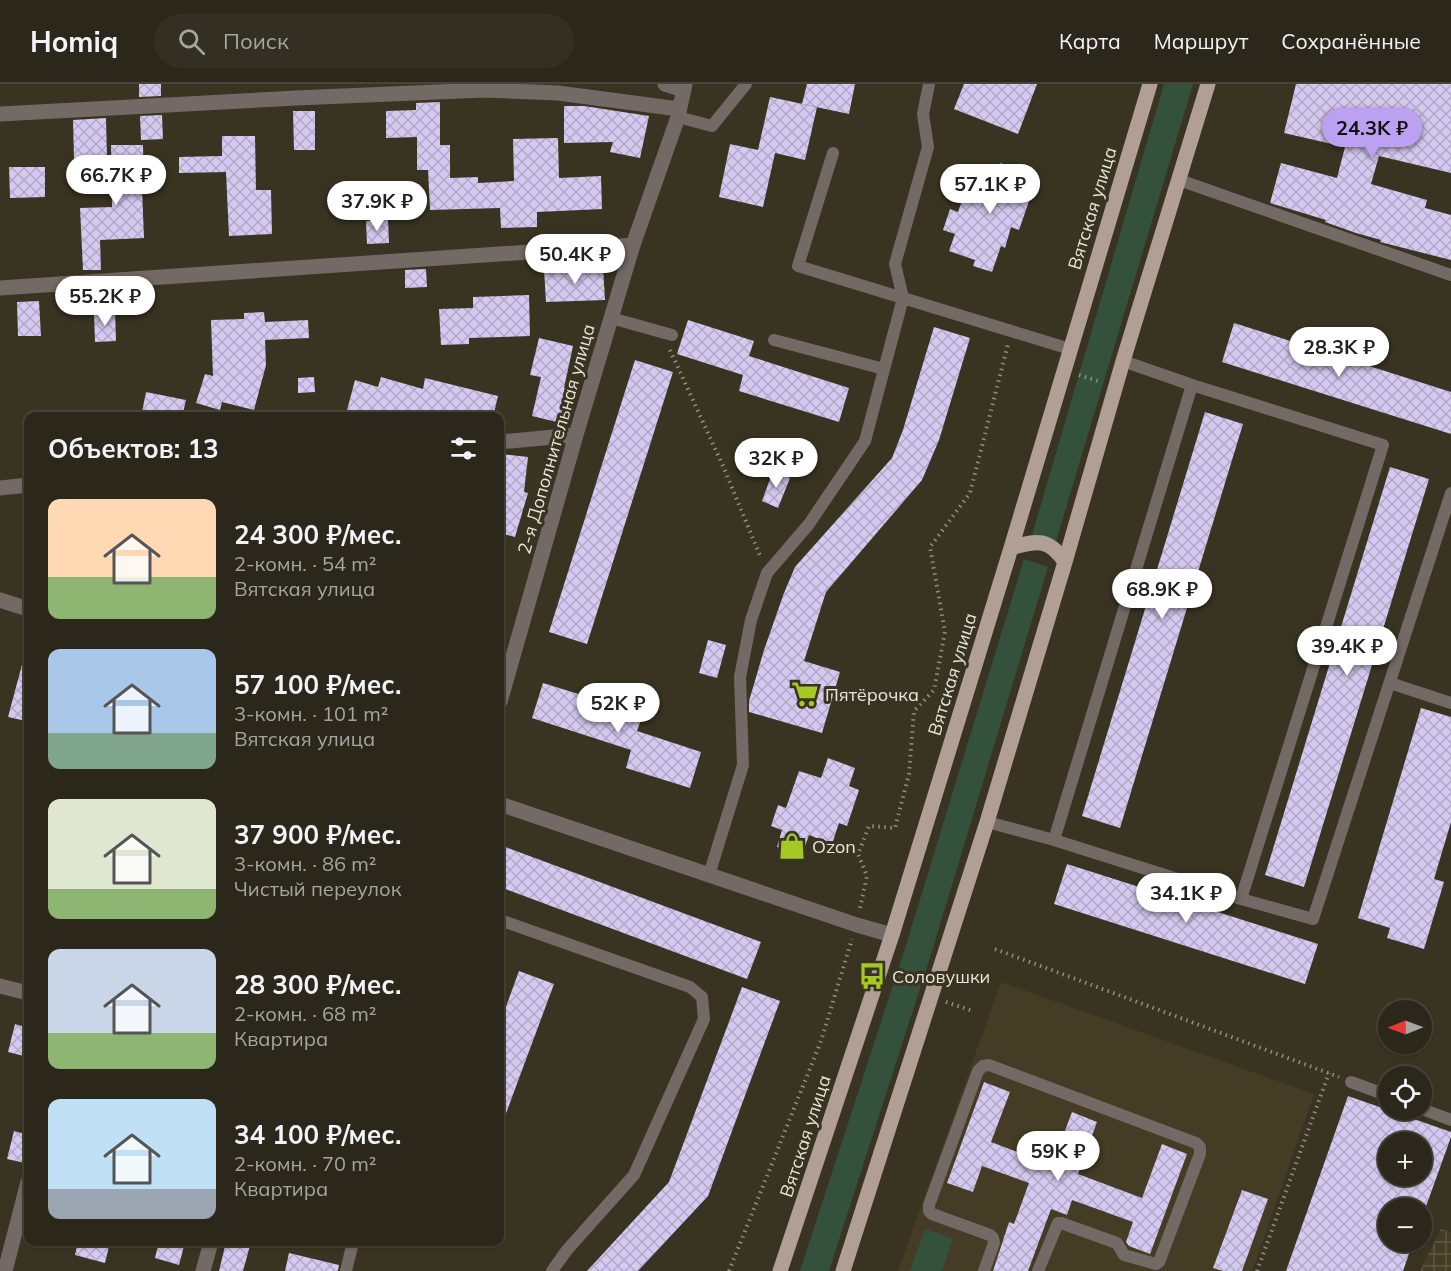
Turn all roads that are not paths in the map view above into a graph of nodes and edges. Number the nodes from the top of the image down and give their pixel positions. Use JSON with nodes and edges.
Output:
{"nodes":[{"id":1,"x":665,"y":84,"type":"edge"},
{"id":2,"x":746,"y":84,"type":"edge"},
{"id":3,"x":929,"y":84,"type":"edge"},
{"id":4,"x":1150,"y":84,"type":"edge"},
{"id":5,"x":1208,"y":84,"type":"edge"},
{"id":6,"x":685,"y":87,"type":"edge"},
{"id":7,"x":679,"y":113,"type":"junction"},
{"id":8,"x":0,"y":114,"type":"edge"},
{"id":9,"x":833,"y":153,"type":"dead end"},
{"id":10,"x":1179,"y":180,"type":"junction"},
{"id":11,"x":633,"y":245,"type":"junction"},
{"id":12,"x":1451,"y":275,"type":"edge"},
{"id":13,"x":0,"y":288,"type":"edge"},
{"id":14,"x":903,"y":298,"type":"junction"},
{"id":15,"x":611,"y":318,"type":"junction"},
{"id":16,"x":667,"y":333,"type":"road end"},
{"id":17,"x":774,"y":340,"type":"dead end"},
{"id":18,"x":1070,"y":349,"type":"junction"},
{"id":19,"x":1123,"y":361,"type":"junction"},
{"id":20,"x":884,"y":369,"type":"junction"},
{"id":21,"x":1192,"y":385,"type":"junction"},
{"id":22,"x":576,"y":435,"type":"junction"},
{"id":23,"x":504,"y":442,"type":"edge"},
{"id":24,"x":24,"y":485,"type":"edge"},
{"id":25,"x":0,"y":488,"type":"edge"},
{"id":26,"x":1451,"y":492,"type":"edge"},
{"id":27,"x":1011,"y":548,"type":"junction"},
{"id":28,"x":1065,"y":562,"type":"junction"},
{"id":29,"x":0,"y":600,"type":"edge"},
{"id":30,"x":24,"y":608,"type":"edge"},
{"id":31,"x":1390,"y":683,"type":"junction"},
{"id":32,"x":504,"y":688,"type":"edge"},
{"id":33,"x":1451,"y":703,"type":"edge"},
{"id":34,"x":504,"y":805,"type":"edge"},
{"id":35,"x":987,"y":822,"type":"junction"},
{"id":36,"x":1054,"y":840,"type":"junction"},
{"id":37,"x":709,"y":875,"type":"junction"},
{"id":38,"x":1240,"y":899,"type":"junction"},
{"id":39,"x":504,"y":921,"type":"edge"},
{"id":40,"x":892,"y":935,"type":"junction"},
{"id":41,"x":0,"y":986,"type":"edge"},
{"id":42,"x":24,"y":992,"type":"edge"},
{"id":43,"x":1351,"y":1082,"type":"road end"},
{"id":44,"x":1378,"y":1092,"type":"edge"},
{"id":45,"x":1432,"y":1113,"type":"edge"},
{"id":46,"x":1451,"y":1120,"type":"edge"},
{"id":47,"x":24,"y":1197,"type":"edge"},
{"id":48,"x":210,"y":1246,"type":"edge"},
{"id":49,"x":352,"y":1246,"type":"edge"},
{"id":50,"x":4,"y":1271,"type":"edge"},
{"id":51,"x":203,"y":1271,"type":"edge"},
{"id":52,"x":346,"y":1271,"type":"edge"},
{"id":53,"x":552,"y":1271,"type":"edge"},
{"id":54,"x":780,"y":1271,"type":"edge"},
{"id":55,"x":843,"y":1271,"type":"edge"},
{"id":56,"x":984,"y":1271,"type":"edge"},
{"id":57,"x":1038,"y":1271,"type":"edge"}],
"edges":[{"from":1,"to":6,"type":"street"},
{"from":2,"to":7,"type":"lane"},
{"from":3,"to":14,"type":"lane"},
{"from":4,"to":18,"type":"main road","name":"Вятская улица"},
{"from":5,"to":10,"type":"main road"},
{"from":6,"to":7,"type":"street","name":"2-я Дополнительная улица"},
{"from":7,"to":8,"type":"street"},
{"from":7,"to":11,"type":"street","name":"2-я Дополнительная улица"},
{"from":9,"to":14,"type":"lane"},
{"from":10,"to":12,"type":"lane"},
{"from":10,"to":19,"type":"main road"},
{"from":11,"to":13,"type":"street"},
{"from":11,"to":15,"type":"street","name":"2-я Дополнительная улица"},
{"from":14,"to":18,"type":"lane"},
{"from":14,"to":20,"type":"lane"},
{"from":15,"to":16,"type":"lane"},
{"from":15,"to":22,"type":"street","name":"2-я Дополнительная улица"},
{"from":17,"to":20,"type":"lane"},
{"from":18,"to":27,"type":"main road","name":"Вятская улица"},
{"from":19,"to":21,"type":"lane"},
{"from":19,"to":28,"type":"main road"},
{"from":20,"to":37,"type":"lane"},
{"from":21,"to":36,"type":"lane"},
{"from":21,"to":38,"type":"lane"},
{"from":22,"to":23,"type":"street"},
{"from":22,"to":32,"type":"street","name":"2-я Дополнительная улица"},
{"from":24,"to":25,"type":"street"},
{"from":26,"to":31,"type":"lane"},
{"from":27,"to":28,"type":"main road"},
{"from":27,"to":40,"type":"main road","name":"Вятская улица"},
{"from":28,"to":35,"type":"main road"},
{"from":29,"to":30,"type":"street"},
{"from":31,"to":33,"type":"lane"},
{"from":31,"to":38,"type":"lane"},
{"from":34,"to":37,"type":"street"},
{"from":35,"to":36,"type":"lane"},
{"from":35,"to":55,"type":"main road"},
{"from":36,"to":38,"type":"lane"},
{"from":37,"to":40,"type":"street"},
{"from":39,"to":53,"type":"lane"},
{"from":40,"to":54,"type":"main road","name":"Вятская улица"},
{"from":41,"to":42,"type":"street"},
{"from":43,"to":44,"type":"lane"},
{"from":45,"to":46,"type":"lane"},
{"from":47,"to":50,"type":"street"},
{"from":48,"to":51,"type":"street"},
{"from":49,"to":52,"type":"lane"},
{"from":56,"to":57,"type":"lane"}]}
